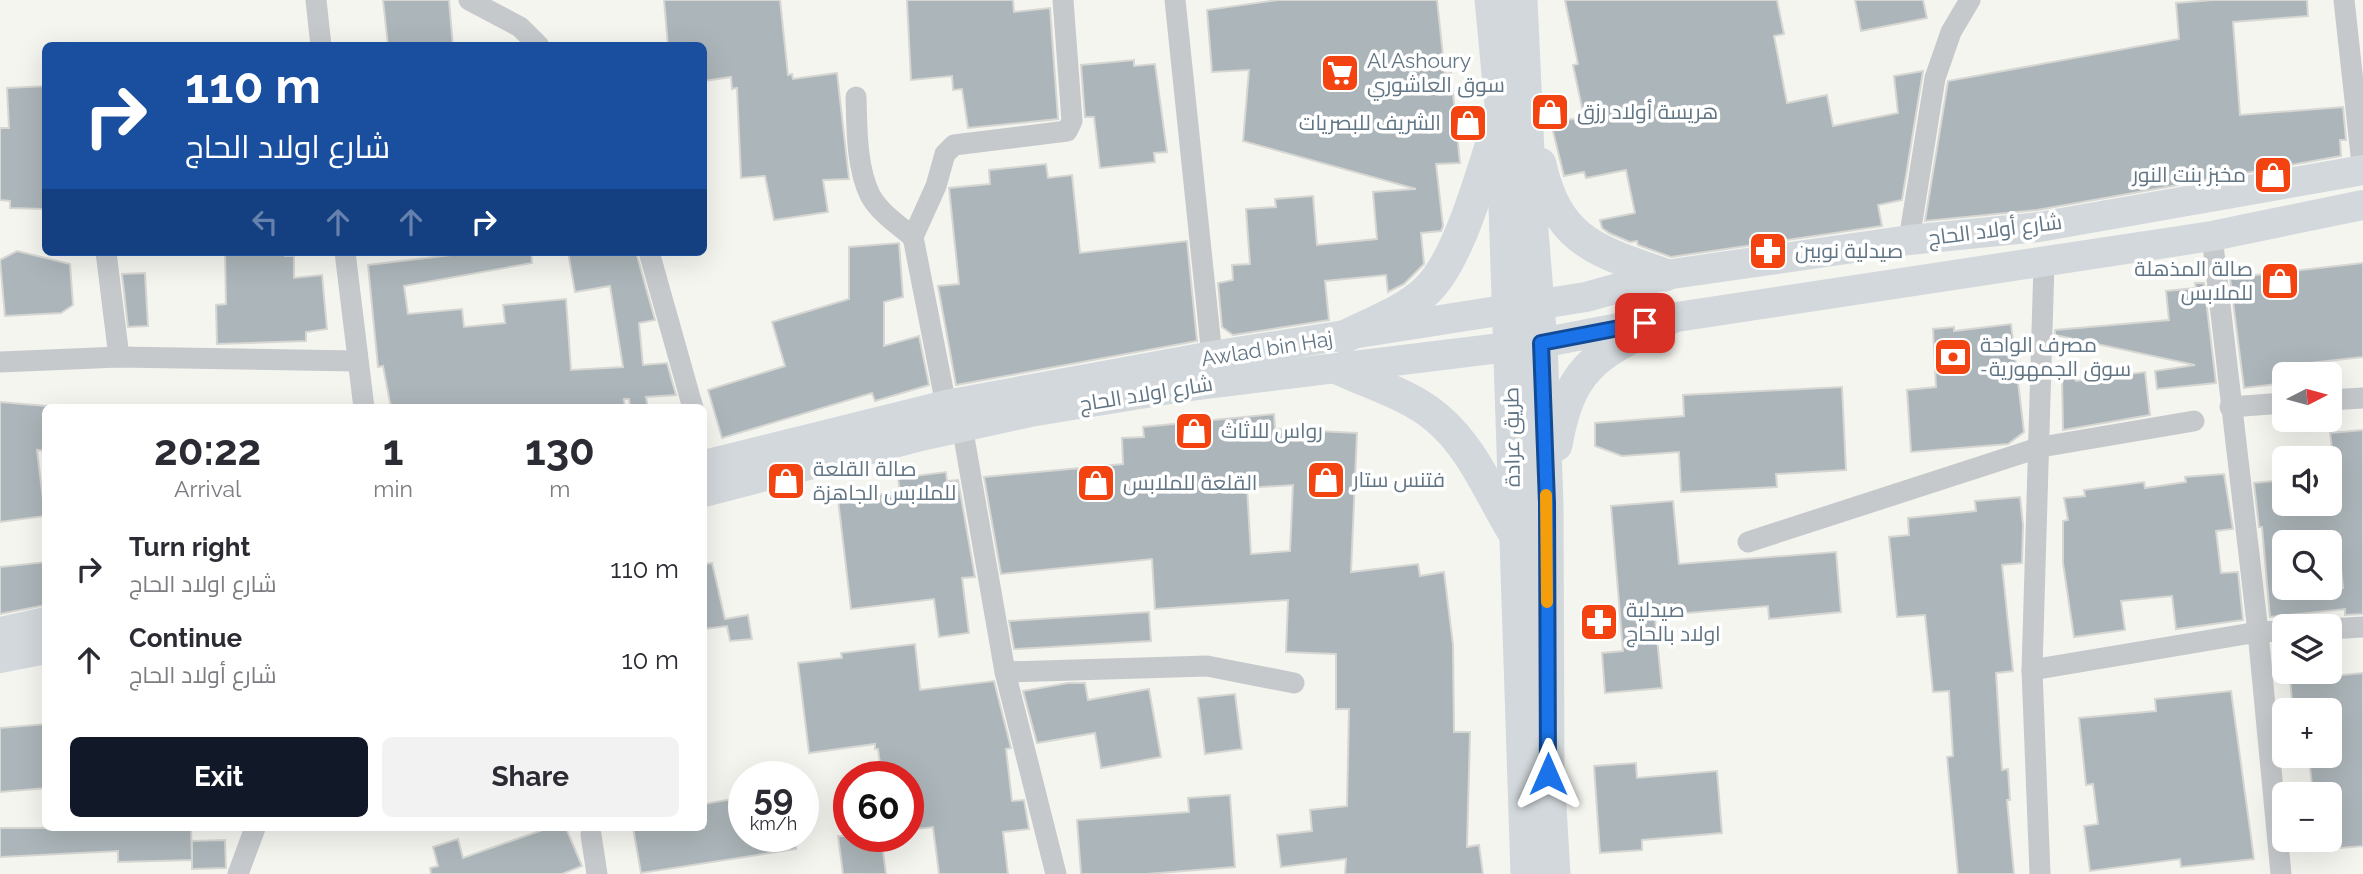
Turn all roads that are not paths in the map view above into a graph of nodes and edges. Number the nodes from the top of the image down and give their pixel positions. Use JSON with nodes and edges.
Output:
{"nodes":[{"id":1,"x":316,"y":0,"type":"edge"},
{"id":2,"x":469,"y":0,"type":"edge"},
{"id":3,"x":1063,"y":0,"type":"edge"},
{"id":4,"x":1175,"y":0,"type":"edge"},
{"id":5,"x":1491,"y":0,"type":"edge"},
{"id":6,"x":1521,"y":0,"type":"edge"},
{"id":7,"x":1970,"y":0,"type":"edge"},
{"id":8,"x":2344,"y":0,"type":"edge"},
{"id":9,"x":321,"y":42,"type":"edge"},
{"id":10,"x":535,"y":42,"type":"edge"},
{"id":11,"x":856,"y":97,"type":"dead end"},
{"id":12,"x":1515,"y":114,"type":"junction"},
{"id":13,"x":2363,"y":171,"type":"edge"},
{"id":14,"x":2363,"y":205,"type":"edge"},
{"id":15,"x":2212,"y":236,"type":"junction"},
{"id":16,"x":913,"y":237,"type":"junction"},
{"id":17,"x":1909,"y":240,"type":"junction"},
{"id":18,"x":106,"y":256,"type":"edge"},
{"id":19,"x":345,"y":256,"type":"edge"},
{"id":20,"x":650,"y":256,"type":"edge"},
{"id":21,"x":2044,"y":263,"type":"junction"},
{"id":22,"x":1665,"y":275,"type":"junction"},
{"id":23,"x":1586,"y":297,"type":"joint"},
{"id":24,"x":1523,"y":307,"type":"junction"},
{"id":25,"x":1670,"y":318,"type":"junction"},
{"id":26,"x":1594,"y":333,"type":"joint"},
{"id":27,"x":1344,"y":337,"type":"junction"},
{"id":28,"x":1526,"y":345,"type":"junction"},
{"id":29,"x":1212,"y":356,"type":"junction"},
{"id":30,"x":119,"y":357,"type":"junction"},
{"id":31,"x":357,"y":361,"type":"junction"},
{"id":32,"x":0,"y":362,"type":"edge"},
{"id":33,"x":1340,"y":369,"type":"junction"},
{"id":34,"x":2363,"y":398,"type":"edge"},
{"id":35,"x":2342,"y":399,"type":"edge"},
{"id":36,"x":363,"y":404,"type":"edge"},
{"id":37,"x":692,"y":404,"type":"edge"},
{"id":38,"x":2272,"y":404,"type":"edge"},
{"id":39,"x":2230,"y":407,"type":"junction"},
{"id":40,"x":954,"y":416,"type":"junction"},
{"id":41,"x":2194,"y":421,"type":"dead end"},
{"id":42,"x":2041,"y":447,"type":"junction"},
{"id":43,"x":707,"y":466,"type":"edge"},
{"id":44,"x":1547,"y":503,"type":"junction"},
{"id":45,"x":1513,"y":531,"type":"junction"},
{"id":46,"x":1748,"y":542,"type":"dead end"},
{"id":47,"x":42,"y":623,"type":"edge"},
{"id":48,"x":2363,"y":627,"type":"edge"},
{"id":49,"x":2342,"y":628,"type":"edge"},
{"id":50,"x":2272,"y":631,"type":"edge"},
{"id":51,"x":0,"y":632,"type":"edge"},
{"id":52,"x":2258,"y":632,"type":"junction"},
{"id":53,"x":42,"y":650,"type":"edge"},
{"id":54,"x":0,"y":658,"type":"edge"},
{"id":55,"x":2032,"y":670,"type":"junction"},
{"id":56,"x":1005,"y":672,"type":"junction"},
{"id":57,"x":1294,"y":683,"type":"dead end"},
{"id":58,"x":254,"y":831,"type":"edge"},
{"id":59,"x":591,"y":835,"type":"dead end"},
{"id":60,"x":238,"y":874,"type":"edge"},
{"id":61,"x":597,"y":874,"type":"edge"},
{"id":62,"x":1056,"y":874,"type":"edge"},
{"id":63,"x":1527,"y":874,"type":"edge"},
{"id":64,"x":1554,"y":874,"type":"edge"},
{"id":65,"x":2040,"y":874,"type":"edge"},
{"id":66,"x":2281,"y":874,"type":"edge"}],
"edges":[{"from":1,"to":9,"type":"street"},
{"from":2,"to":10,"type":"street"},
{"from":3,"to":16,"type":"street"},
{"from":4,"to":29,"type":"street"},
{"from":5,"to":12,"type":"main road","name":"طريق عرادة"},
{"from":6,"to":12,"type":"main road","name":"طريق عرادة"},
{"from":7,"to":17,"type":"street"},
{"from":8,"to":13,"type":"street"},
{"from":11,"to":16,"type":"street"},
{"from":12,"to":22,"type":"main road"},
{"from":12,"to":24,"type":"main road","name":"طريق عرادة"},
{"from":12,"to":27,"type":"main road"},
{"from":13,"to":17,"type":"main road","name":"شارع أولاد الحاج"},
{"from":14,"to":15,"type":"main road","name":"شارع أولاد الحاج"},
{"from":15,"to":21,"type":"main road","name":"شارع أولاد الحاج"},
{"from":15,"to":39,"type":"street"},
{"from":16,"to":40,"type":"street"},
{"from":17,"to":22,"type":"main road","name":"شارع أولاد الحاج"},
{"from":18,"to":30,"type":"street"},
{"from":19,"to":31,"type":"street"},
{"from":20,"to":37,"type":"street"},
{"from":21,"to":25,"type":"main road","name":"شارع أولاد الحاج"},
{"from":21,"to":42,"type":"street"},
{"from":22,"to":23,"type":"main road","name":"شارع أولاد الحاج"},
{"from":23,"to":24,"type":"main road","name":"Awlad bin Haj"},
{"from":24,"to":27,"type":"main road","name":"Awlad bin Haj"},
{"from":24,"to":28,"type":"main road","name":"طريق عرادة"},
{"from":25,"to":26,"type":"main road","name":"شارع أولاد الحاج"},
{"from":25,"to":44,"type":"main road"},
{"from":26,"to":28,"type":"main road","name":"شارع اولاد الحاج"},
{"from":27,"to":29,"type":"main road","name":"Awlad bin Haj"},
{"from":28,"to":33,"type":"main road","name":"شارع اولاد الحاج"},
{"from":28,"to":44,"type":"main road","name":"طريق عرادة"},
{"from":28,"to":45,"type":"main road","name":"طريق عرادة"},
{"from":29,"to":40,"type":"main road","name":"Awlad bin Haj"},
{"from":30,"to":31,"type":"street"},
{"from":30,"to":32,"type":"street"},
{"from":31,"to":36,"type":"street"},
{"from":33,"to":40,"type":"main road","name":"شارع اولاد الحاج"},
{"from":33,"to":45,"type":"main road"},
{"from":34,"to":35,"type":"street"},
{"from":38,"to":39,"type":"street"},
{"from":39,"to":52,"type":"street"},
{"from":40,"to":43,"type":"main road","name":"Awlad bin Haj"},
{"from":40,"to":56,"type":"street"},
{"from":41,"to":42,"type":"street"},
{"from":42,"to":46,"type":"street"},
{"from":42,"to":55,"type":"street"},
{"from":44,"to":64,"type":"main road","name":"طريق عرادة"},
{"from":45,"to":63,"type":"main road","name":"طريق عرادة"},
{"from":47,"to":51,"type":"main road"},
{"from":48,"to":49,"type":"street"},
{"from":50,"to":52,"type":"street"},
{"from":52,"to":55,"type":"street"},
{"from":52,"to":66,"type":"street"},
{"from":53,"to":54,"type":"main road"},
{"from":55,"to":65,"type":"street"},
{"from":56,"to":57,"type":"street"},
{"from":56,"to":62,"type":"street"},
{"from":58,"to":60,"type":"street"},
{"from":59,"to":61,"type":"street"}]}
